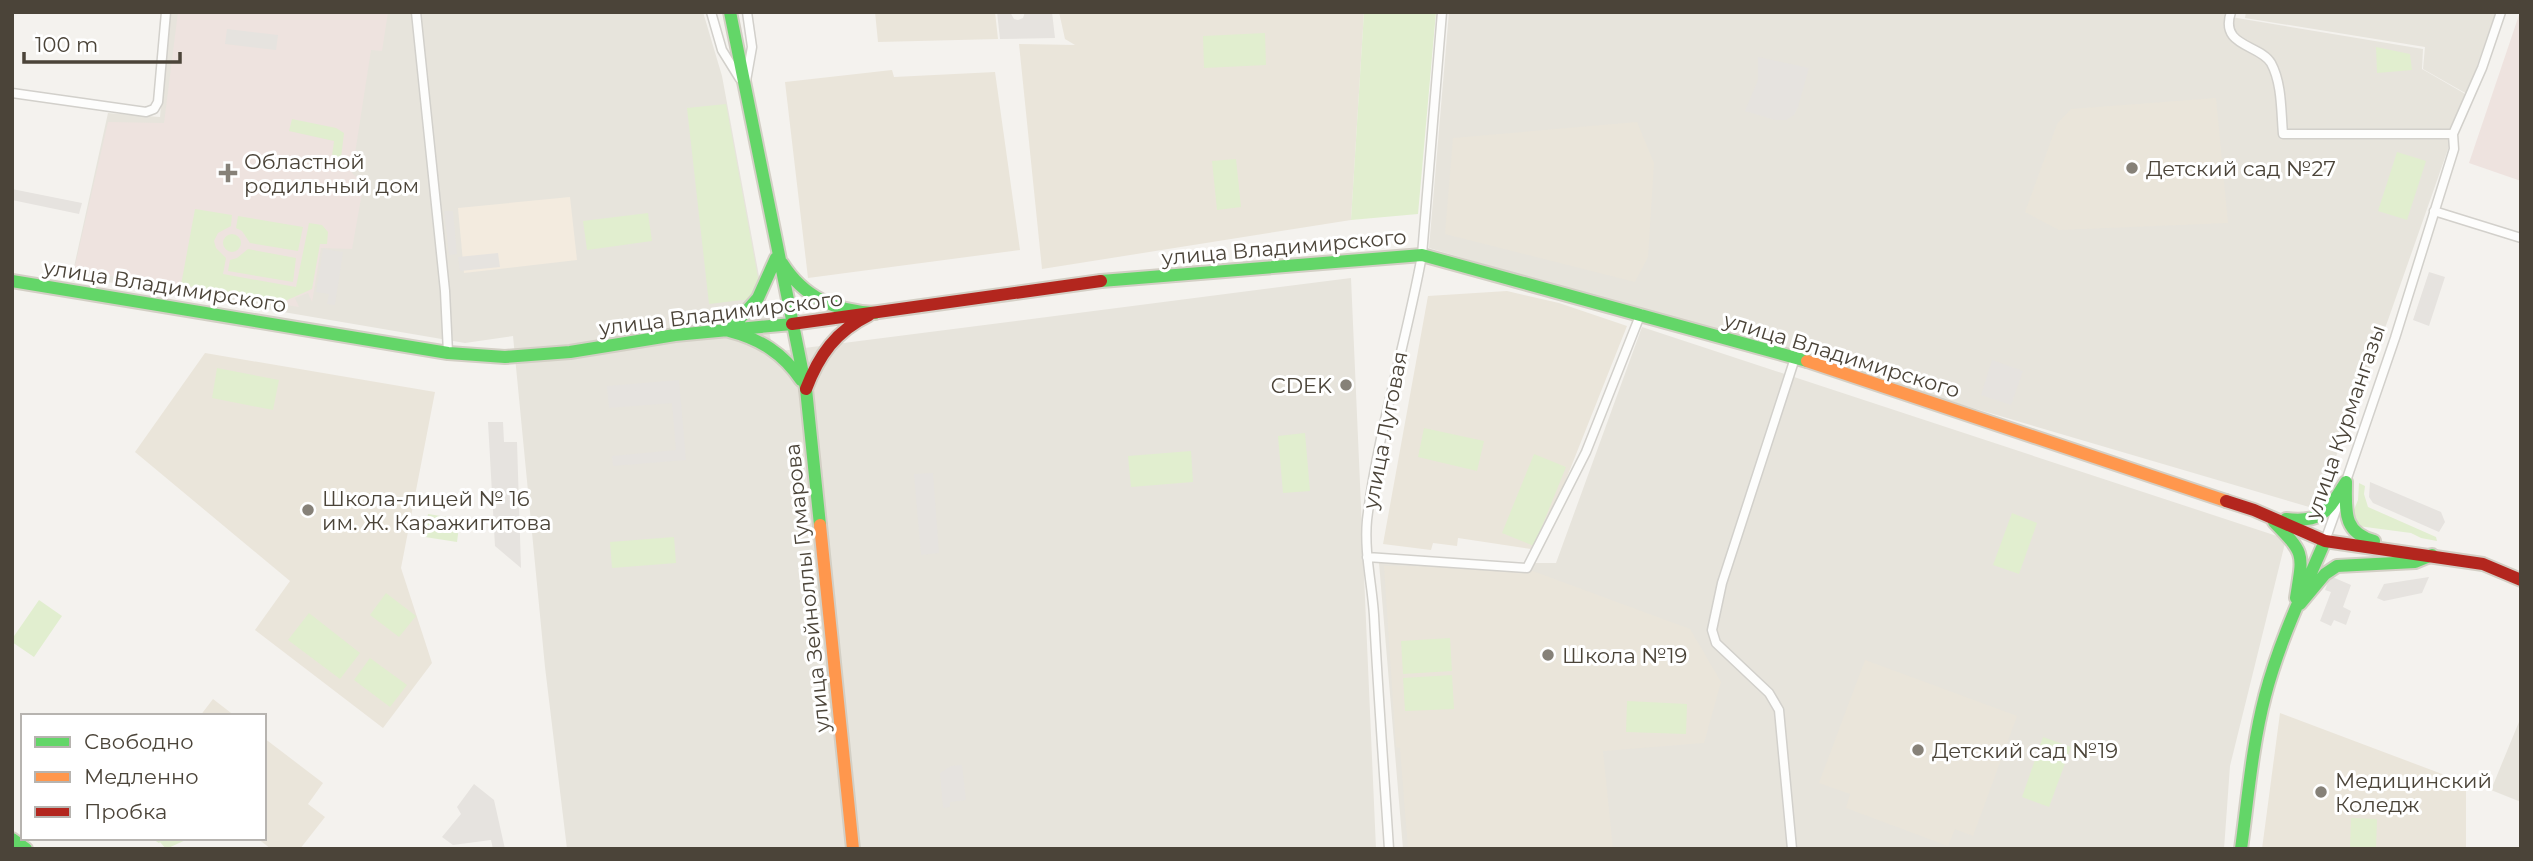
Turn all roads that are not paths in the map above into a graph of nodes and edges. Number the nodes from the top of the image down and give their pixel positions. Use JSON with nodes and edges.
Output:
{"nodes":[{"id":1,"x":166,"y":12,"type":"edge"},
{"id":2,"x":416,"y":12,"type":"edge"},
{"id":3,"x":710,"y":12,"type":"edge"},
{"id":4,"x":730,"y":12,"type":"edge"},
{"id":5,"x":747,"y":12,"type":"edge"},
{"id":6,"x":1442,"y":12,"type":"edge"},
{"id":7,"x":2231,"y":12,"type":"edge"},
{"id":8,"x":2501,"y":12,"type":"edge"},
{"id":9,"x":745,"y":88,"type":"junction"},
{"id":10,"x":12,"y":93,"type":"edge"},
{"id":11,"x":2453,"y":134,"type":"junction"},
{"id":12,"x":2434,"y":211,"type":"junction"},
{"id":13,"x":2521,"y":238,"type":"edge"},
{"id":14,"x":777,"y":255,"type":"junction"},
{"id":15,"x":1422,"y":255,"type":"junction"},
{"id":16,"x":12,"y":281,"type":"edge"},
{"id":17,"x":874,"y":313,"type":"junction"},
{"id":18,"x":1641,"y":313,"type":"junction"},
{"id":19,"x":791,"y":324,"type":"junction"},
{"id":20,"x":729,"y":331,"type":"junction"},
{"id":21,"x":448,"y":353,"type":"junction"},
{"id":22,"x":1795,"y":358,"type":"junction"},
{"id":23,"x":806,"y":389,"type":"junction"},
{"id":24,"x":2346,"y":482,"type":"junction"},
{"id":25,"x":2270,"y":517,"type":"junction"},
{"id":26,"x":2325,"y":541,"type":"junction"},
{"id":27,"x":2432,"y":555,"type":"junction"},
{"id":28,"x":1367,"y":557,"type":"junction"},
{"id":29,"x":2521,"y":580,"type":"edge"},
{"id":30,"x":2295,"y":609,"type":"junction"},
{"id":31,"x":12,"y":839,"type":"edge"},
{"id":32,"x":26,"y":849,"type":"edge"},
{"id":33,"x":853,"y":849,"type":"edge"},
{"id":34,"x":1389,"y":849,"type":"edge"},
{"id":35,"x":1792,"y":849,"type":"edge"},
{"id":36,"x":2241,"y":849,"type":"edge"}],
"edges":[{"from":1,"to":10,"type":"street"},
{"from":2,"to":21,"type":"street"},
{"from":3,"to":9,"type":"street"},
{"from":4,"to":9,"type":"street","name":"улица Зейноллы Гумарова"},
{"from":5,"to":9,"type":"street"},
{"from":6,"to":15,"type":"street","name":"улица Луговая"},
{"from":7,"to":11,"type":"street"},
{"from":8,"to":11,"type":"street","name":"улица Курмангазы"},
{"from":9,"to":14,"type":"street","name":"улица Зейноллы Гумарова"},
{"from":11,"to":12,"type":"street","name":"улица Курмангазы"},
{"from":12,"to":13,"type":"street"},
{"from":12,"to":24,"type":"street","name":"улица Курмангазы"},
{"from":14,"to":17,"type":"street"},
{"from":14,"to":19,"type":"street","name":"улица Зейноллы Гумарова"},
{"from":14,"to":20,"type":"street"},
{"from":15,"to":17,"type":"street","name":"улица Владимирского"},
{"from":15,"to":18,"type":"street","name":"улица Владимирского"},
{"from":15,"to":28,"type":"street","name":"улица Луговая"},
{"from":16,"to":21,"type":"street","name":"улица Владимирского"},
{"from":17,"to":19,"type":"street","name":"улица Владимирского"},
{"from":17,"to":23,"type":"street"},
{"from":18,"to":22,"type":"street","name":"улица Владимирского"},
{"from":18,"to":28,"type":"street"},
{"from":19,"to":20,"type":"street","name":"улица Владимирского"},
{"from":19,"to":23,"type":"street","name":"улица Зейноллы Гумарова"},
{"from":20,"to":21,"type":"street","name":"улица Владимирского"},
{"from":20,"to":23,"type":"street"},
{"from":22,"to":25,"type":"street","name":"улица Владимирского"},
{"from":22,"to":35,"type":"street"},
{"from":23,"to":33,"type":"street","name":"улица Зейноллы Гумарова"},
{"from":24,"to":25,"type":"street"},
{"from":24,"to":26,"type":"street","name":"улица Курмангазы"},
{"from":24,"to":27,"type":"street"},
{"from":25,"to":26,"type":"street","name":"улица Владимирского"},
{"from":25,"to":30,"type":"street"},
{"from":26,"to":27,"type":"street","name":"улица Владимирского"},
{"from":26,"to":30,"type":"street","name":"улица Курмангазы"},
{"from":27,"to":29,"type":"street","name":"улица Владимирского"},
{"from":27,"to":30,"type":"street"},
{"from":28,"to":34,"type":"street","name":"улица Луговая"},
{"from":30,"to":36,"type":"street","name":"улица Курмангазы"},
{"from":31,"to":32,"type":"street"}]}
